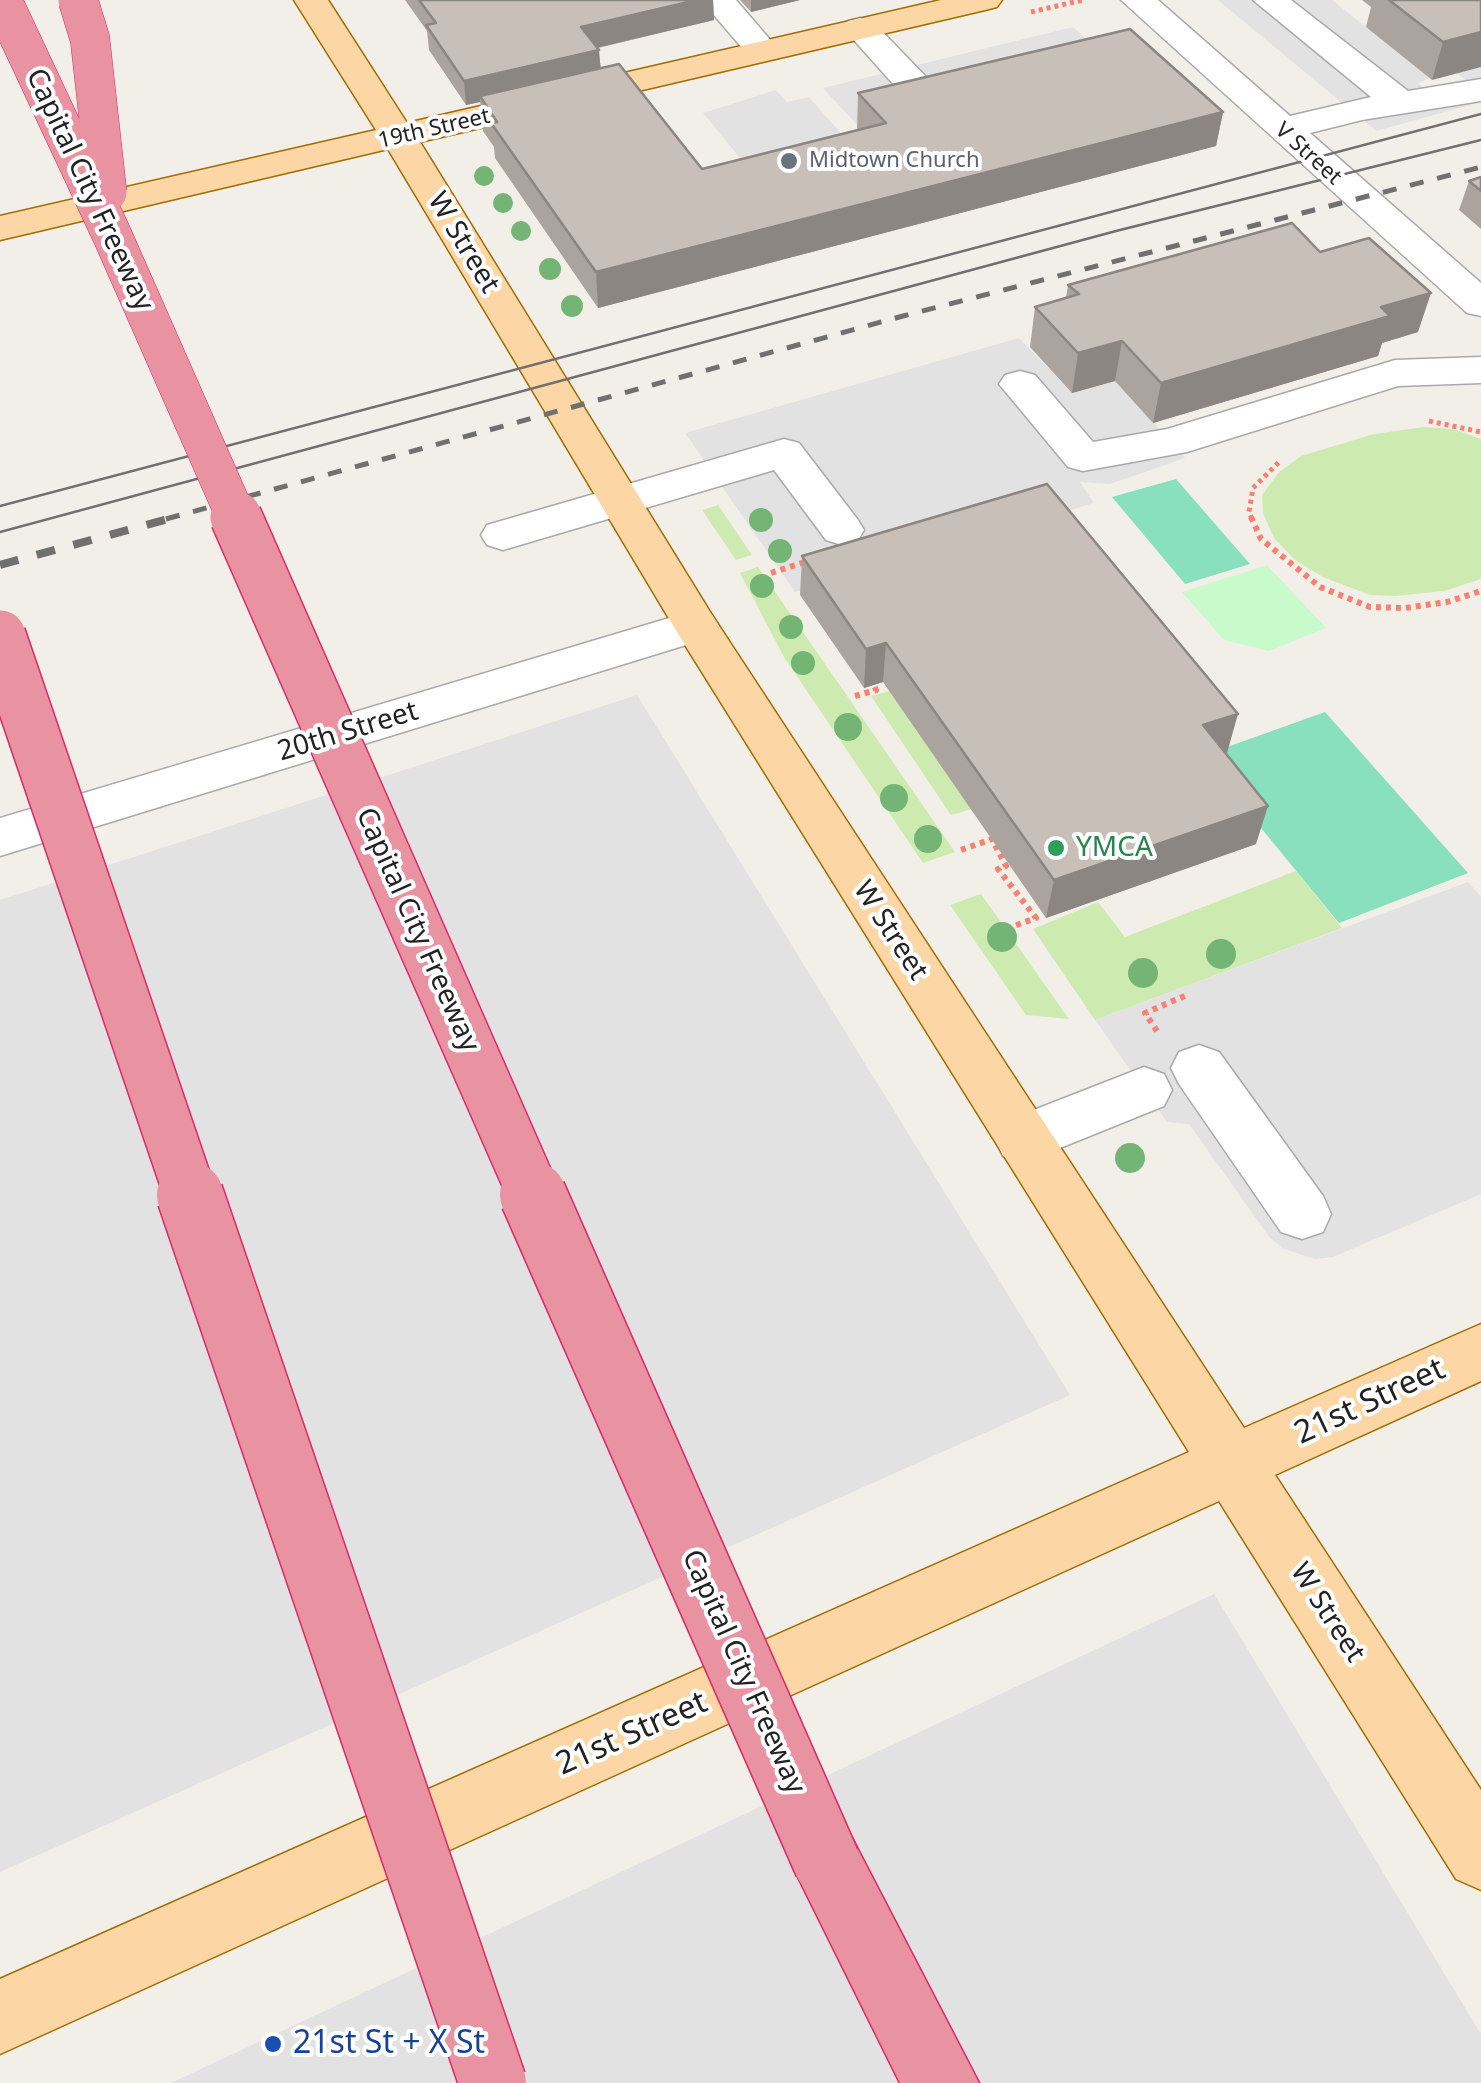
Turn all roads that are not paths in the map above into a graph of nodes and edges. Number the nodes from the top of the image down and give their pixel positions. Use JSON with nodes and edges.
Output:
{"nodes":[{"id":1,"x":2,"y":0,"type":"edge"},
{"id":2,"x":78,"y":0,"type":"edge"},
{"id":3,"x":311,"y":0,"type":"edge"},
{"id":4,"x":718,"y":0,"type":"edge"},
{"id":5,"x":985,"y":0,"type":"edge"},
{"id":6,"x":1138,"y":0,"type":"edge"},
{"id":7,"x":1270,"y":0,"type":"edge"},
{"id":8,"x":860,"y":28,"type":"junction"},
{"id":9,"x":1178,"y":36,"type":"junction"},
{"id":10,"x":1140,"y":46,"type":"edge"},
{"id":11,"x":762,"y":50,"type":"junction"},
{"id":12,"x":1014,"y":76,"type":"edge"},
{"id":13,"x":1481,"y":90,"type":"edge"},
{"id":14,"x":1402,"y":104,"type":"junction"},
{"id":15,"x":1282,"y":130,"type":"junction"},
{"id":16,"x":399,"y":137,"type":"junction"},
{"id":17,"x":0,"y":228,"type":"edge"},
{"id":18,"x":112,"y":235,"type":"junction"},
{"id":19,"x":1481,"y":304,"type":"edge"},
{"id":20,"x":1481,"y":370,"type":"edge"},
{"id":21,"x":1020,"y":384,"type":"dead end"},
{"id":22,"x":619,"y":500,"type":"junction"},
{"id":23,"x":842,"y":530,"type":"dead end"},
{"id":24,"x":503,"y":535,"type":"dead end"},
{"id":25,"x":696,"y":626,"type":"junction"},
{"id":26,"x":0,"y":636,"type":"edge"},
{"id":27,"x":0,"y":837,"type":"edge"},
{"id":28,"x":1199,"y":1068,"type":"dead end"},
{"id":29,"x":1144,"y":1090,"type":"dead end"},
{"id":30,"x":1023,"y":1139,"type":"junction"},
{"id":31,"x":1302,"y":1214,"type":"dead end"},
{"id":32,"x":1481,"y":1352,"type":"edge"},
{"id":33,"x":1234,"y":1464,"type":"junction"},
{"id":34,"x":1481,"y":1854,"type":"edge"},
{"id":35,"x":828,"y":1863,"type":"junction"},
{"id":36,"x":0,"y":2017,"type":"edge"},
{"id":37,"x":494,"y":2083,"type":"edge"},
{"id":38,"x":926,"y":2083,"type":"edge"},
{"id":39,"x":942,"y":2083,"type":"edge"}],
"edges":[{"from":1,"to":18,"type":"highway","name":"Capital City Freeway","bridge":true},
{"from":2,"to":18,"type":"highway","bridge":true},
{"from":3,"to":16,"type":"main road","name":"W Street"},
{"from":4,"to":11,"type":"street"},
{"from":5,"to":8,"type":"main road","name":"19th Street"},
{"from":6,"to":9,"type":"street","name":"V Street"},
{"from":7,"to":14,"type":"street"},
{"from":8,"to":11,"type":"main road","name":"19th Street"},
{"from":8,"to":12,"type":"street"},
{"from":9,"to":10,"type":"street"},
{"from":9,"to":15,"type":"street","name":"V Street"},
{"from":11,"to":16,"type":"main road","name":"19th Street"},
{"from":13,"to":14,"type":"street"},
{"from":14,"to":15,"type":"street"},
{"from":15,"to":19,"type":"street","name":"V Street"},
{"from":16,"to":17,"type":"main road","name":"19th Street"},
{"from":16,"to":22,"type":"main road","name":"W Street"},
{"from":18,"to":35,"type":"highway","name":"Capital City Freeway","bridge":true},
{"from":20,"to":21,"type":"street"},
{"from":22,"to":23,"type":"street"},
{"from":22,"to":24,"type":"street"},
{"from":22,"to":25,"type":"main road","name":"W Street"},
{"from":25,"to":27,"type":"street","name":"20th Street"},
{"from":25,"to":30,"type":"main road","name":"W Street"},
{"from":26,"to":37,"type":"highway","bridge":true},
{"from":28,"to":31,"type":"street"},
{"from":29,"to":30,"type":"street"},
{"from":30,"to":33,"type":"main road","name":"W Street"},
{"from":32,"to":33,"type":"main road","name":"21st Street"},
{"from":33,"to":34,"type":"main road","name":"W Street"},
{"from":33,"to":36,"type":"main road","name":"21st Street"},
{"from":35,"to":38,"type":"highway","name":"Capital City Freeway"},
{"from":35,"to":39,"type":"highway","name":"Capital City Freeway"}]}
